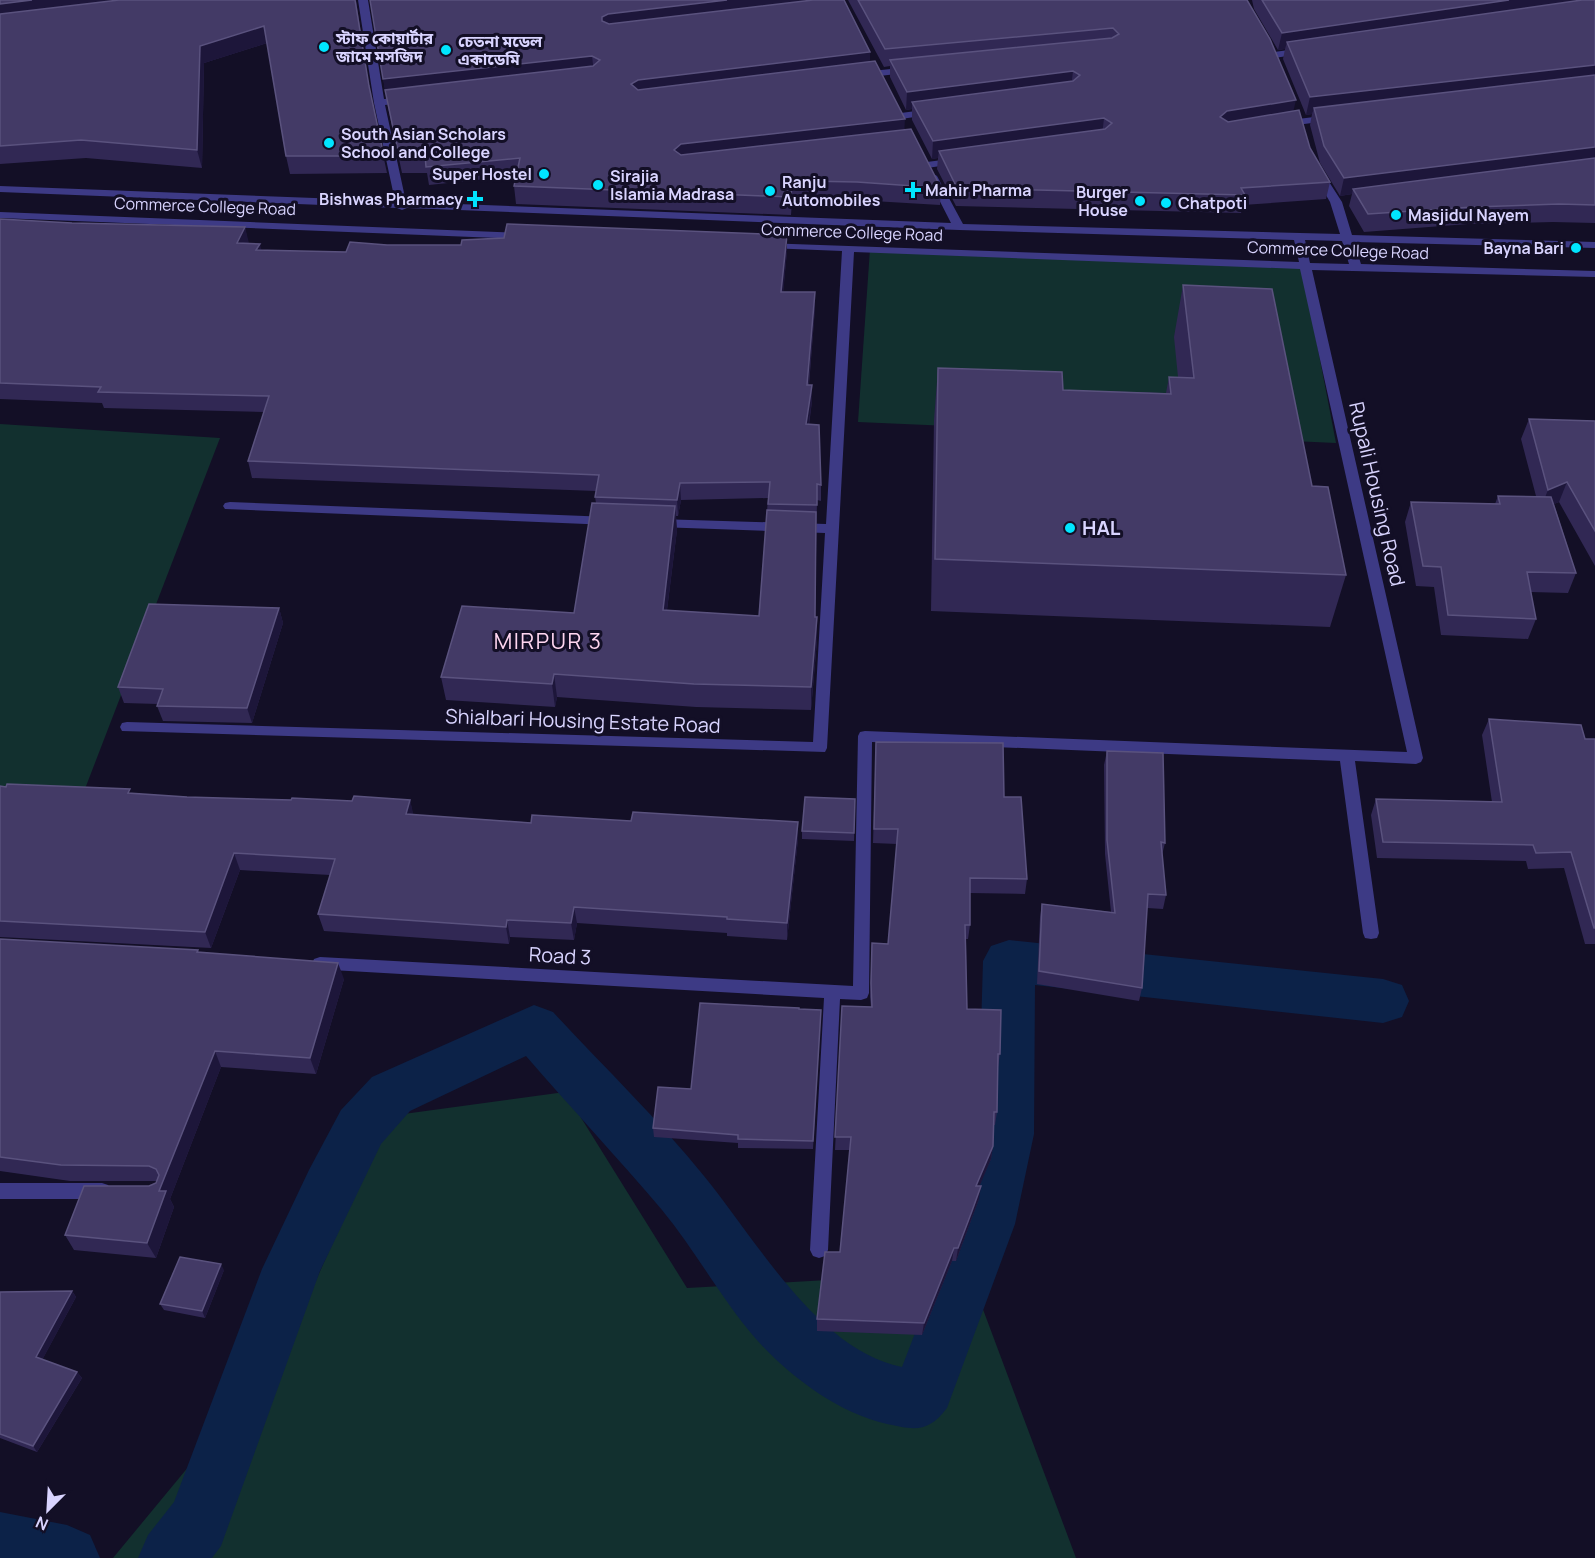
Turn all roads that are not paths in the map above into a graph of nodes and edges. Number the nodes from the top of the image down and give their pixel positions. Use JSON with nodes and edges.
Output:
{"nodes":[{"id":1,"x":363,"y":0,"type":"edge"},
{"id":2,"x":1320,"y":48,"type":"edge"},
{"id":3,"x":1273,"y":55,"type":"edge"},
{"id":4,"x":925,"y":69,"type":"edge"},
{"id":5,"x":855,"y":76,"type":"edge"},
{"id":6,"x":413,"y":99,"type":"edge"},
{"id":7,"x":379,"y":104,"type":"junction"},
{"id":8,"x":946,"y":110,"type":"edge"},
{"id":9,"x":901,"y":116,"type":"edge"},
{"id":10,"x":1336,"y":117,"type":"edge"},
{"id":11,"x":1268,"y":126,"type":"edge"},
{"id":12,"x":974,"y":159,"type":"edge"},
{"id":13,"x":1313,"y":164,"type":"edge"},
{"id":14,"x":5,"y":189,"type":"edge"},
{"id":15,"x":402,"y":207,"type":"junction"},
{"id":16,"x":0,"y":215,"type":"edge"},
{"id":17,"x":958,"y":227,"type":"junction"},
{"id":18,"x":532,"y":236,"type":"edge"},
{"id":19,"x":1299,"y":238,"type":"junction"},
{"id":20,"x":1349,"y":239,"type":"junction"},
{"id":21,"x":754,"y":245,"type":"edge"},
{"id":22,"x":1595,"y":245,"type":"edge"},
{"id":23,"x":848,"y":249,"type":"junction"},
{"id":24,"x":1306,"y":266,"type":"junction"},
{"id":25,"x":1356,"y":268,"type":"junction"},
{"id":26,"x":1595,"y":274,"type":"edge"},
{"id":27,"x":230,"y":506,"type":"dead end"},
{"id":28,"x":620,"y":521,"type":"edge"},
{"id":29,"x":643,"y":522,"type":"edge"},
{"id":30,"x":832,"y":530,"type":"junction"},
{"id":31,"x":126,"y":727,"type":"dead end"},
{"id":32,"x":1347,"y":755,"type":"junction"},
{"id":33,"x":1371,"y":933,"type":"dead end"},
{"id":34,"x":309,"y":963,"type":"edge"},
{"id":35,"x":832,"y":993,"type":"junction"},
{"id":36,"x":0,"y":1191,"type":"edge"},
{"id":37,"x":120,"y":1191,"type":"edge"},
{"id":38,"x":819,"y":1250,"type":"dead end"}],
"edges":[{"from":1,"to":7,"type":"street"},
{"from":2,"to":3,"type":"street"},
{"from":4,"to":5,"type":"street"},
{"from":6,"to":7,"type":"street"},
{"from":7,"to":15,"type":"street"},
{"from":8,"to":9,"type":"street"},
{"from":10,"to":11,"type":"street"},
{"from":12,"to":17,"type":"street"},
{"from":13,"to":20,"type":"street"},
{"from":14,"to":15,"type":"street","name":"Commerce College Road"},
{"from":15,"to":17,"type":"street","name":"Commerce College Road"},
{"from":16,"to":18,"type":"street","name":"Commerce College Road"},
{"from":17,"to":19,"type":"street","name":"Commerce College Road"},
{"from":19,"to":20,"type":"street","name":"Commerce College Road"},
{"from":19,"to":24,"type":"street","name":"Rupali Housing Road"},
{"from":20,"to":22,"type":"street","name":"Commerce College Road"},
{"from":20,"to":25,"type":"street"},
{"from":21,"to":23,"type":"street","name":"Commerce College Road"},
{"from":23,"to":24,"type":"street","name":"Commerce College Road"},
{"from":23,"to":30,"type":"street","name":"Shialbari Housing Estate Road"},
{"from":24,"to":25,"type":"street","name":"Commerce College Road"},
{"from":24,"to":32,"type":"street","name":"Rupali Housing Road"},
{"from":25,"to":26,"type":"street","name":"Commerce College Road"},
{"from":27,"to":28,"type":"street"},
{"from":29,"to":30,"type":"street"},
{"from":30,"to":31,"type":"street","name":"Shialbari Housing Estate Road"},
{"from":32,"to":33,"type":"street"},
{"from":32,"to":35,"type":"street","name":"Road 3"},
{"from":34,"to":35,"type":"street","name":"Road 3"},
{"from":35,"to":38,"type":"street"},
{"from":36,"to":37,"type":"street"}]}
